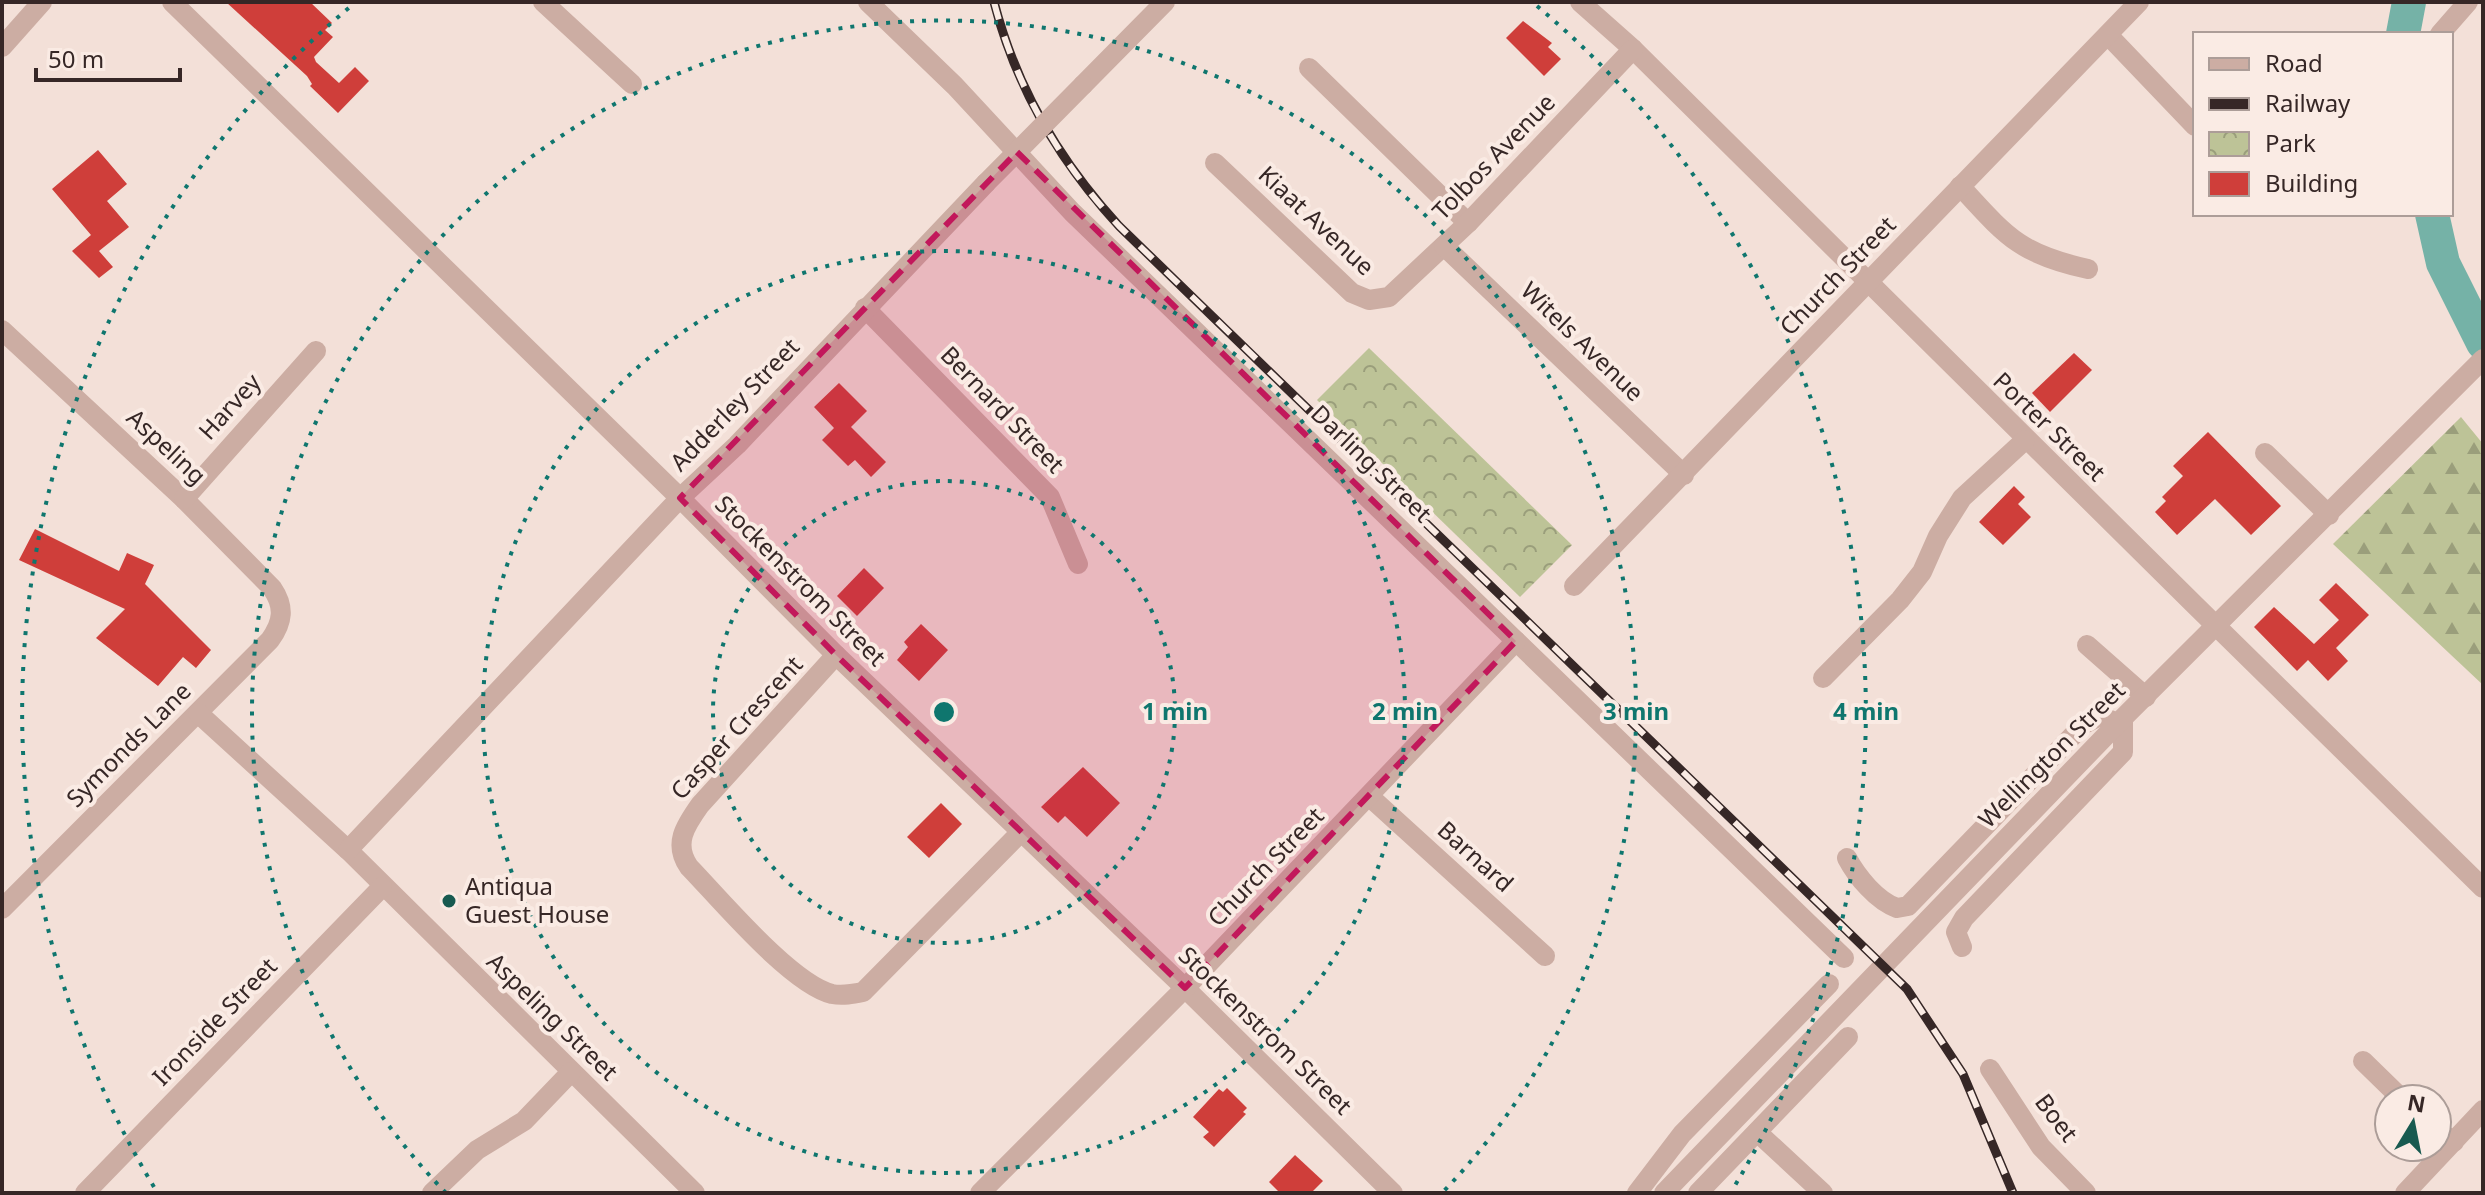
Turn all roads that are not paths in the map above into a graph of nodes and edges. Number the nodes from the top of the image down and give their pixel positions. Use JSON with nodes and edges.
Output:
{"nodes":[{"id":1,"x":42,"y":2,"type":"edge"},
{"id":2,"x":172,"y":2,"type":"edge"},
{"id":3,"x":543,"y":2,"type":"edge"},
{"id":4,"x":868,"y":2,"type":"edge"},
{"id":5,"x":1165,"y":2,"type":"edge"},
{"id":6,"x":1580,"y":2,"type":"edge"},
{"id":7,"x":2139,"y":2,"type":"edge"},
{"id":8,"x":2468,"y":2,"type":"edge"},
{"id":9,"x":2442,"y":32,"type":"edge"},
{"id":10,"x":2108,"y":35,"type":"junction"},
{"id":11,"x":2,"y":47,"type":"edge"},
{"id":12,"x":1633,"y":49,"type":"junction"},
{"id":13,"x":1309,"y":68,"type":"dead end"},
{"id":14,"x":632,"y":84,"type":"dead end"},
{"id":15,"x":2193,"y":124,"type":"edge"},
{"id":16,"x":1215,"y":163,"type":"dead end"},
{"id":17,"x":1960,"y":186,"type":"junction"},
{"id":18,"x":1468,"y":223,"type":"junction"},
{"id":19,"x":1444,"y":246,"type":"junction"},
{"id":20,"x":2088,"y":269,"type":"dead end"},
{"id":21,"x":1867,"y":283,"type":"junction"},
{"id":22,"x":1389,"y":297,"type":"joint"},
{"id":23,"x":865,"y":308,"type":"junction"},
{"id":24,"x":2,"y":330,"type":"edge"},
{"id":25,"x":316,"y":351,"type":"dead end"},
{"id":26,"x":2478,"y":364,"type":"edge"},
{"id":27,"x":2025,"y":440,"type":"junction"},
{"id":28,"x":2265,"y":453,"type":"dead end"},
{"id":29,"x":1684,"y":475,"type":"junction"},
{"id":30,"x":680,"y":498,"type":"junction"},
{"id":31,"x":184,"y":499,"type":"junction"},
{"id":32,"x":2329,"y":515,"type":"junction"},
{"id":33,"x":1078,"y":564,"type":"dead end"},
{"id":34,"x":1574,"y":586,"type":"dead end"},
{"id":35,"x":282,"y":612,"type":"joint"},
{"id":36,"x":2218,"y":625,"type":"junction"},
{"id":37,"x":1516,"y":641,"type":"junction"},
{"id":38,"x":2087,"y":645,"type":"dead end"},
{"id":39,"x":836,"y":655,"type":"junction"},
{"id":40,"x":1823,"y":678,"type":"dead end"},
{"id":41,"x":2146,"y":697,"type":"junction"},
{"id":42,"x":198,"y":713,"type":"junction"},
{"id":43,"x":2120,"y":722,"type":"junction"},
{"id":44,"x":1370,"y":797,"type":"junction"},
{"id":45,"x":1021,"y":832,"type":"junction"},
{"id":46,"x":348,"y":850,"type":"junction"},
{"id":47,"x":1847,"y":858,"type":"dead end"},
{"id":48,"x":382,"y":887,"type":"junction"},
{"id":49,"x":2483,"y":888,"type":"edge"},
{"id":50,"x":2,"y":909,"type":"edge"},
{"id":51,"x":1962,"y":947,"type":"dead end"},
{"id":52,"x":1545,"y":956,"type":"dead end"},
{"id":53,"x":1844,"y":958,"type":"dead end"},
{"id":54,"x":1829,"y":984,"type":"dead end"},
{"id":55,"x":1185,"y":988,"type":"junction"},
{"id":56,"x":1848,"y":1037,"type":"dead end"},
{"id":57,"x":2363,"y":1061,"type":"dead end"},
{"id":58,"x":1990,"y":1069,"type":"dead end"},
{"id":59,"x":571,"y":1072,"type":"junction"},
{"id":60,"x":2386,"y":1083,"type":"edge"},
{"id":61,"x":2483,"y":1110,"type":"edge"},
{"id":62,"x":2453,"y":1131,"type":"edge"},
{"id":63,"x":1757,"y":1132,"type":"junction"},
{"id":64,"x":2426,"y":1163,"type":"edge"},
{"id":65,"x":85,"y":1193,"type":"edge"},
{"id":66,"x":432,"y":1193,"type":"edge"},
{"id":67,"x":695,"y":1193,"type":"edge"},
{"id":68,"x":980,"y":1193,"type":"edge"},
{"id":69,"x":1393,"y":1193,"type":"edge"},
{"id":70,"x":1637,"y":1193,"type":"edge"},
{"id":71,"x":1664,"y":1193,"type":"edge"},
{"id":72,"x":1698,"y":1193,"type":"edge"},
{"id":73,"x":1823,"y":1193,"type":"edge"},
{"id":74,"x":2086,"y":1193,"type":"edge"},
{"id":75,"x":2405,"y":1193,"type":"edge"}],
"edges":[{"from":1,"to":11,"type":"street"},
{"from":2,"to":30,"type":"street","name":"Stockenstrom Street"},
{"from":3,"to":14,"type":"street"},
{"from":4,"to":37,"type":"street","name":"Darling Street"},
{"from":5,"to":23,"type":"street","name":"Adderley Street","bridge":true},
{"from":6,"to":12,"type":"street","name":"Porter Street"},
{"from":7,"to":10,"type":"street","name":"Church Street"},
{"from":8,"to":9,"type":"street"},
{"from":10,"to":15,"type":"street"},
{"from":10,"to":17,"type":"street","name":"Church Street"},
{"from":12,"to":18,"type":"street","name":"Tolbos Avenue"},
{"from":12,"to":21,"type":"street","name":"Porter Street"},
{"from":13,"to":18,"type":"street"},
{"from":16,"to":22,"type":"street","name":"Kiaat Avenue"},
{"from":17,"to":20,"type":"street"},
{"from":17,"to":21,"type":"street","name":"Church Street"},
{"from":18,"to":19,"type":"street","name":"Tolbos Avenue"},
{"from":19,"to":22,"type":"street","name":"Tolbos Avenue"},
{"from":19,"to":29,"type":"street","name":"Witels Avenue"},
{"from":21,"to":27,"type":"street","name":"Porter Street"},
{"from":21,"to":29,"type":"street","name":"Church Street"},
{"from":23,"to":30,"type":"street","name":"Adderley Street"},
{"from":23,"to":33,"type":"street","name":"Bernard Street"},
{"from":24,"to":31,"type":"street","name":"Aspeling"},
{"from":25,"to":31,"type":"street","name":"Harvey"},
{"from":26,"to":32,"type":"street","name":"Wellington Street"},
{"from":27,"to":36,"type":"street","name":"Porter Street"},
{"from":27,"to":40,"type":"street"},
{"from":28,"to":32,"type":"street"},
{"from":29,"to":34,"type":"street","name":"Church Street"},
{"from":30,"to":39,"type":"street","name":"Stockenstrom Street"},
{"from":30,"to":46,"type":"street","name":"Adderley Street"},
{"from":31,"to":35,"type":"street","name":"Aspeling"},
{"from":32,"to":36,"type":"street","name":"Wellington Street"},
{"from":35,"to":42,"type":"street","name":"Symonds Lane"},
{"from":36,"to":41,"type":"street","name":"Wellington Street"},
{"from":36,"to":49,"type":"street","name":"Porter Street"},
{"from":37,"to":44,"type":"street","name":"Church Street"},
{"from":37,"to":53,"type":"street","name":"Darling Street"},
{"from":38,"to":41,"type":"street"},
{"from":39,"to":45,"type":"street","name":"Stockenstrom Street"},
{"from":39,"to":45,"type":"street","name":"Casper Crescent"},
{"from":41,"to":43,"type":"street","name":"Wellington Street"},
{"from":42,"to":46,"type":"street","name":"Aspeling Street"},
{"from":42,"to":50,"type":"street","name":"Symonds Lane"},
{"from":43,"to":47,"type":"street"},
{"from":43,"to":51,"type":"street"},
{"from":43,"to":71,"type":"street","name":"Wellington Street"},
{"from":44,"to":52,"type":"street","name":"Barnard"},
{"from":44,"to":55,"type":"street","name":"Church Street"},
{"from":45,"to":55,"type":"street","name":"Stockenstrom Street"},
{"from":46,"to":48,"type":"street","name":"Aspeling Street"},
{"from":48,"to":59,"type":"street","name":"Aspeling Street"},
{"from":48,"to":65,"type":"street","name":"Ironside Street"},
{"from":54,"to":70,"type":"street"},
{"from":55,"to":68,"type":"street","name":"Church Street"},
{"from":55,"to":69,"type":"street","name":"Stockenstrom Street"},
{"from":56,"to":63,"type":"street"},
{"from":57,"to":60,"type":"street"},
{"from":58,"to":74,"type":"street","name":"Boet"},
{"from":59,"to":66,"type":"street"},
{"from":59,"to":67,"type":"street","name":"Aspeling Street"},
{"from":61,"to":62,"type":"street"},
{"from":63,"to":72,"type":"street"},
{"from":63,"to":73,"type":"street"},
{"from":64,"to":75,"type":"street"}]}
